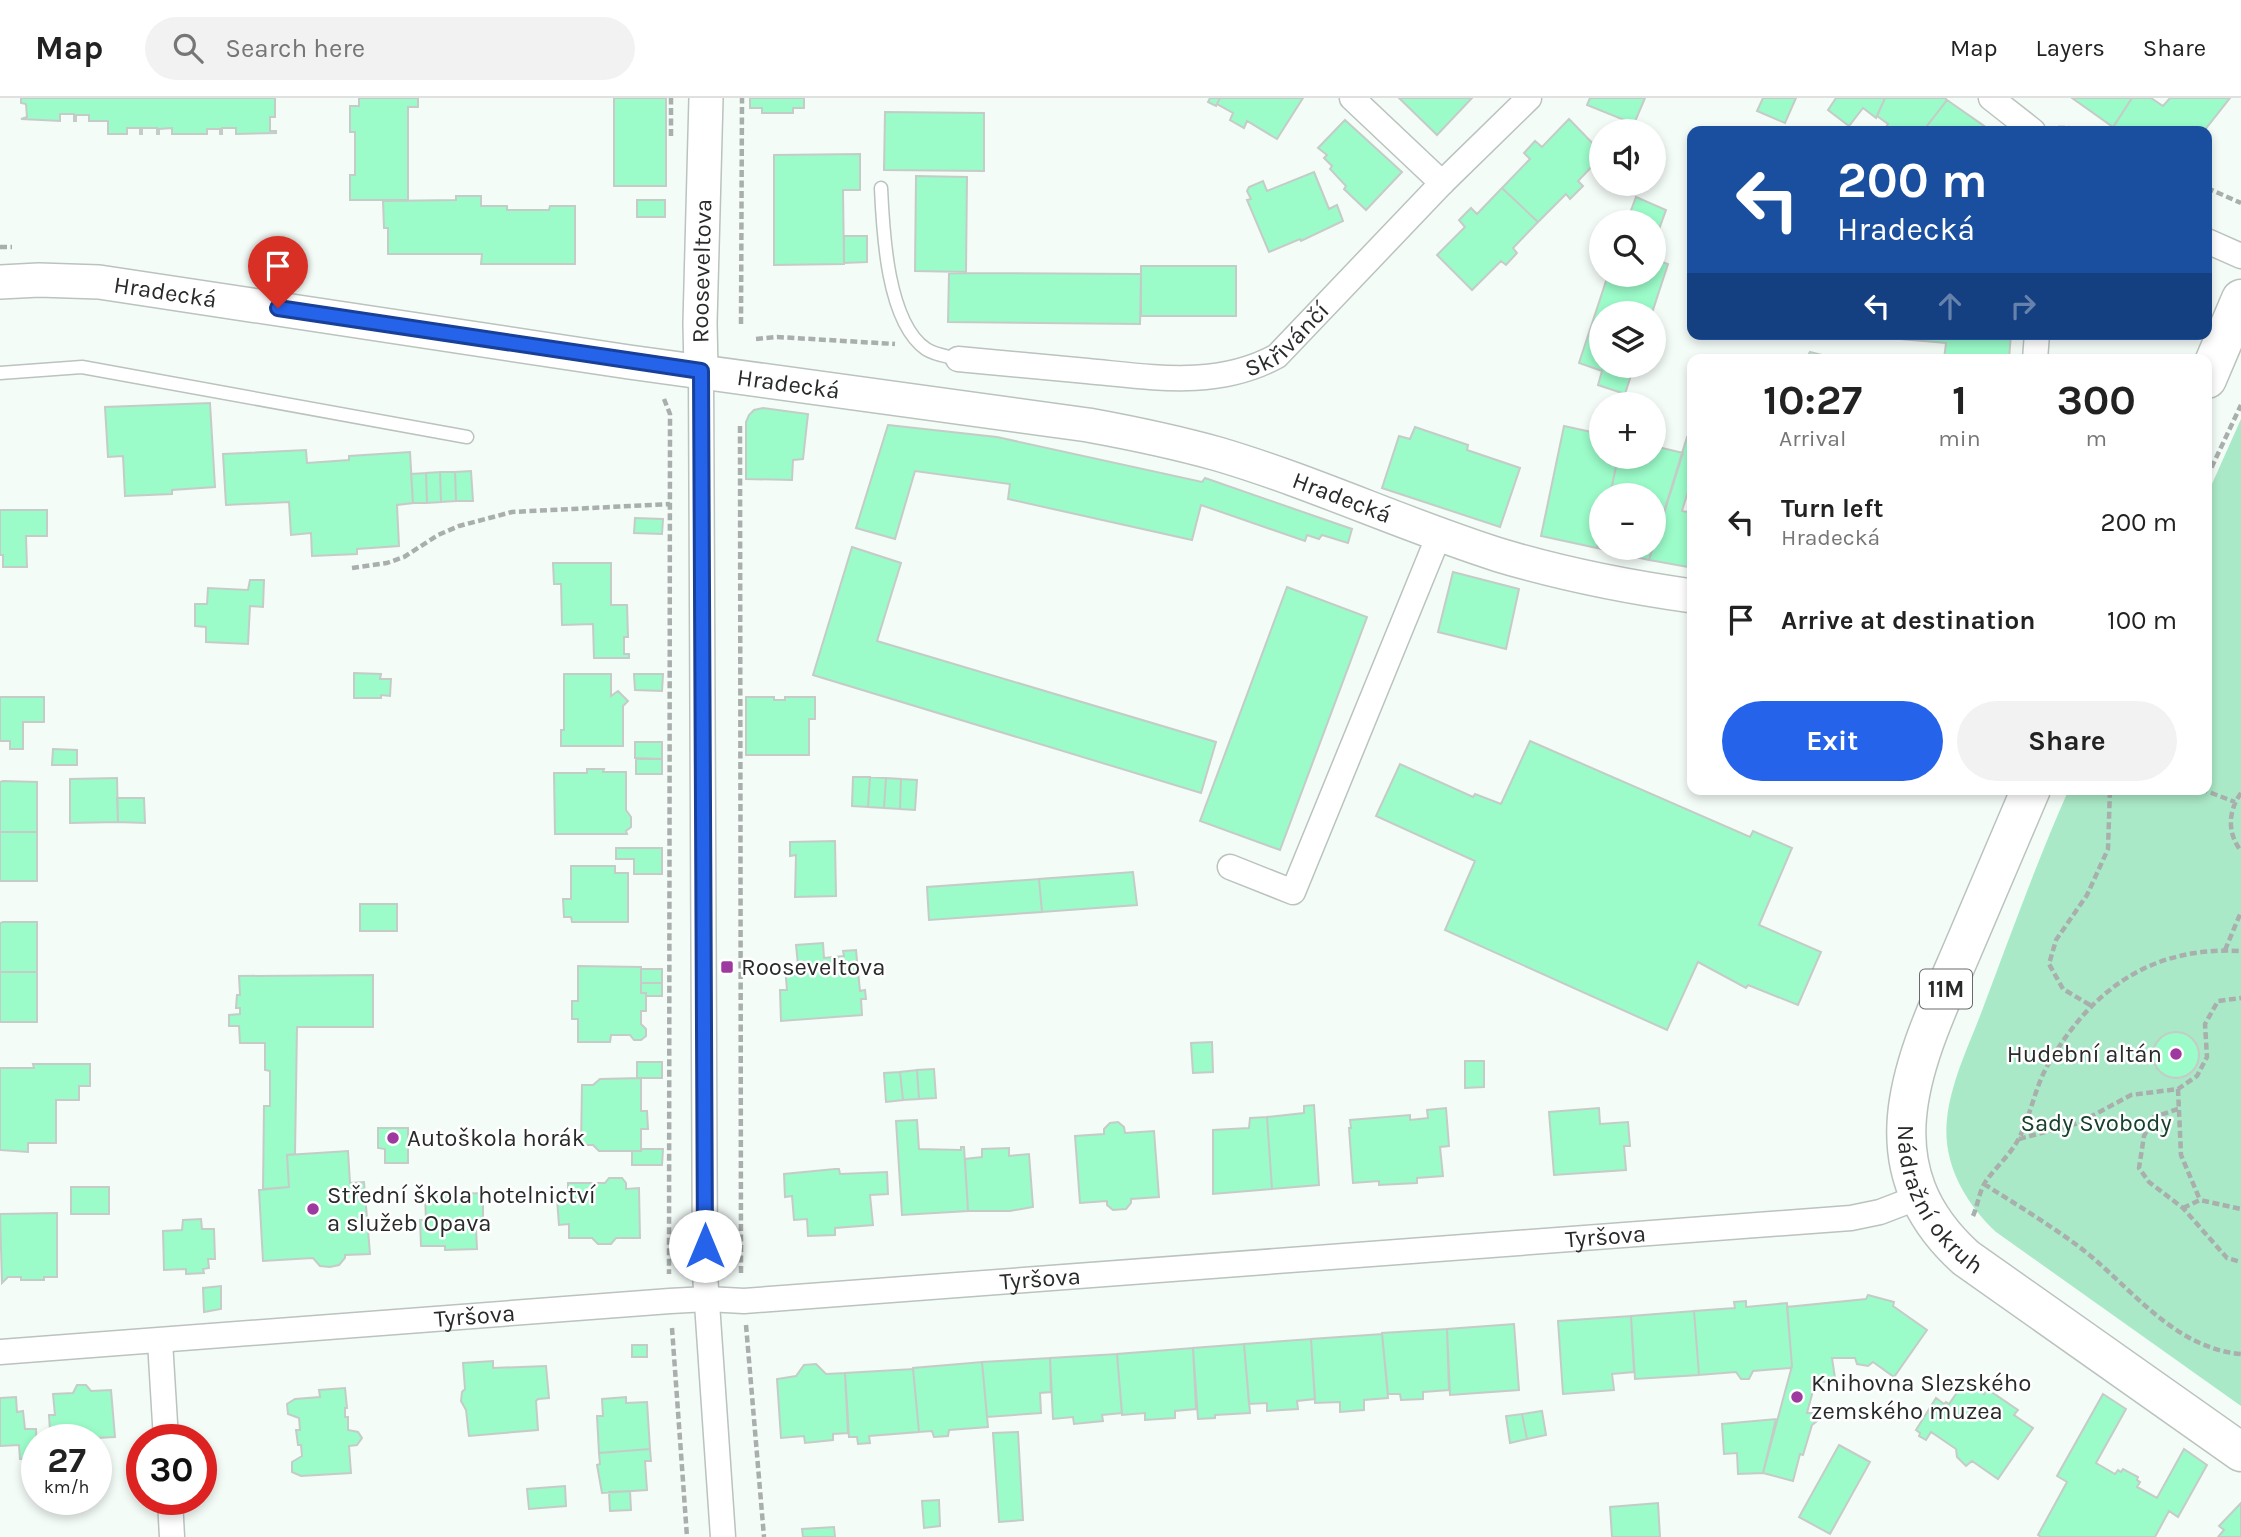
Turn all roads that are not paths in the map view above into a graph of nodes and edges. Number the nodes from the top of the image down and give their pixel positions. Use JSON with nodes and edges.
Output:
{"nodes":[{"id":1,"x":706,"y":98,"type":"edge"},
{"id":2,"x":1352,"y":98,"type":"edge"},
{"id":3,"x":1529,"y":98,"type":"edge"},
{"id":4,"x":1991,"y":98,"type":"edge"},
{"id":5,"x":2027,"y":126,"type":"edge"},
{"id":6,"x":1442,"y":183,"type":"junction"},
{"id":7,"x":881,"y":188,"type":"dead end"},
{"id":8,"x":2212,"y":243,"type":"edge"},
{"id":9,"x":2241,"y":256,"type":"edge"},
{"id":10,"x":0,"y":282,"type":"edge"},
{"id":11,"x":2241,"y":299,"type":"edge"},
{"id":12,"x":958,"y":359,"type":"joint"},
{"id":13,"x":2212,"y":367,"type":"edge"},
{"id":14,"x":701,"y":371,"type":"junction"},
{"id":15,"x":0,"y":373,"type":"edge"},
{"id":16,"x":467,"y":437,"type":"dead end"},
{"id":17,"x":1439,"y":535,"type":"junction"},
{"id":18,"x":1687,"y":595,"type":"edge"},
{"id":19,"x":2028,"y":795,"type":"edge"},
{"id":20,"x":1230,"y":867,"type":"dead end"},
{"id":21,"x":1919,"y":1197,"type":"junction"},
{"id":22,"x":707,"y":1299,"type":"junction"},
{"id":23,"x":160,"y":1341,"type":"junction"},
{"id":24,"x":0,"y":1352,"type":"edge"},
{"id":25,"x":165,"y":1424,"type":"edge"},
{"id":26,"x":2241,"y":1452,"type":"edge"},
{"id":27,"x":171,"y":1515,"type":"edge"},
{"id":28,"x":172,"y":1537,"type":"edge"},
{"id":29,"x":723,"y":1537,"type":"edge"}],
"edges":[{"from":1,"to":14,"type":"main road","name":"Rooseveltova"},
{"from":2,"to":6,"type":"street"},
{"from":3,"to":6,"type":"street","name":"Skřivánčí"},
{"from":4,"to":5,"type":"street"},
{"from":6,"to":12,"type":"street","name":"Skřivánčí"},
{"from":7,"to":12,"type":"lane"},
{"from":8,"to":9,"type":"street"},
{"from":10,"to":14,"type":"main road","name":"Hradecká"},
{"from":11,"to":13,"type":"main road"},
{"from":14,"to":17,"type":"main road","name":"Hradecká"},
{"from":14,"to":22,"type":"street","name":"Rooseveltova"},
{"from":15,"to":16,"type":"lane"},
{"from":17,"to":18,"type":"main road","name":"Hradecká"},
{"from":17,"to":20,"type":"street"},
{"from":19,"to":21,"type":"main road","name":"Nádražní okruh","number":"11M"},
{"from":21,"to":22,"type":"street","name":"Tyršova"},
{"from":21,"to":26,"type":"main road","name":"Nádražní okruh","number":"11M"},
{"from":22,"to":23,"type":"street","name":"Tyršova"},
{"from":22,"to":29,"type":"street","name":"Rooseveltova"},
{"from":23,"to":24,"type":"street","name":"Tyršova"},
{"from":23,"to":25,"type":"street"},
{"from":27,"to":28,"type":"street"}]}
